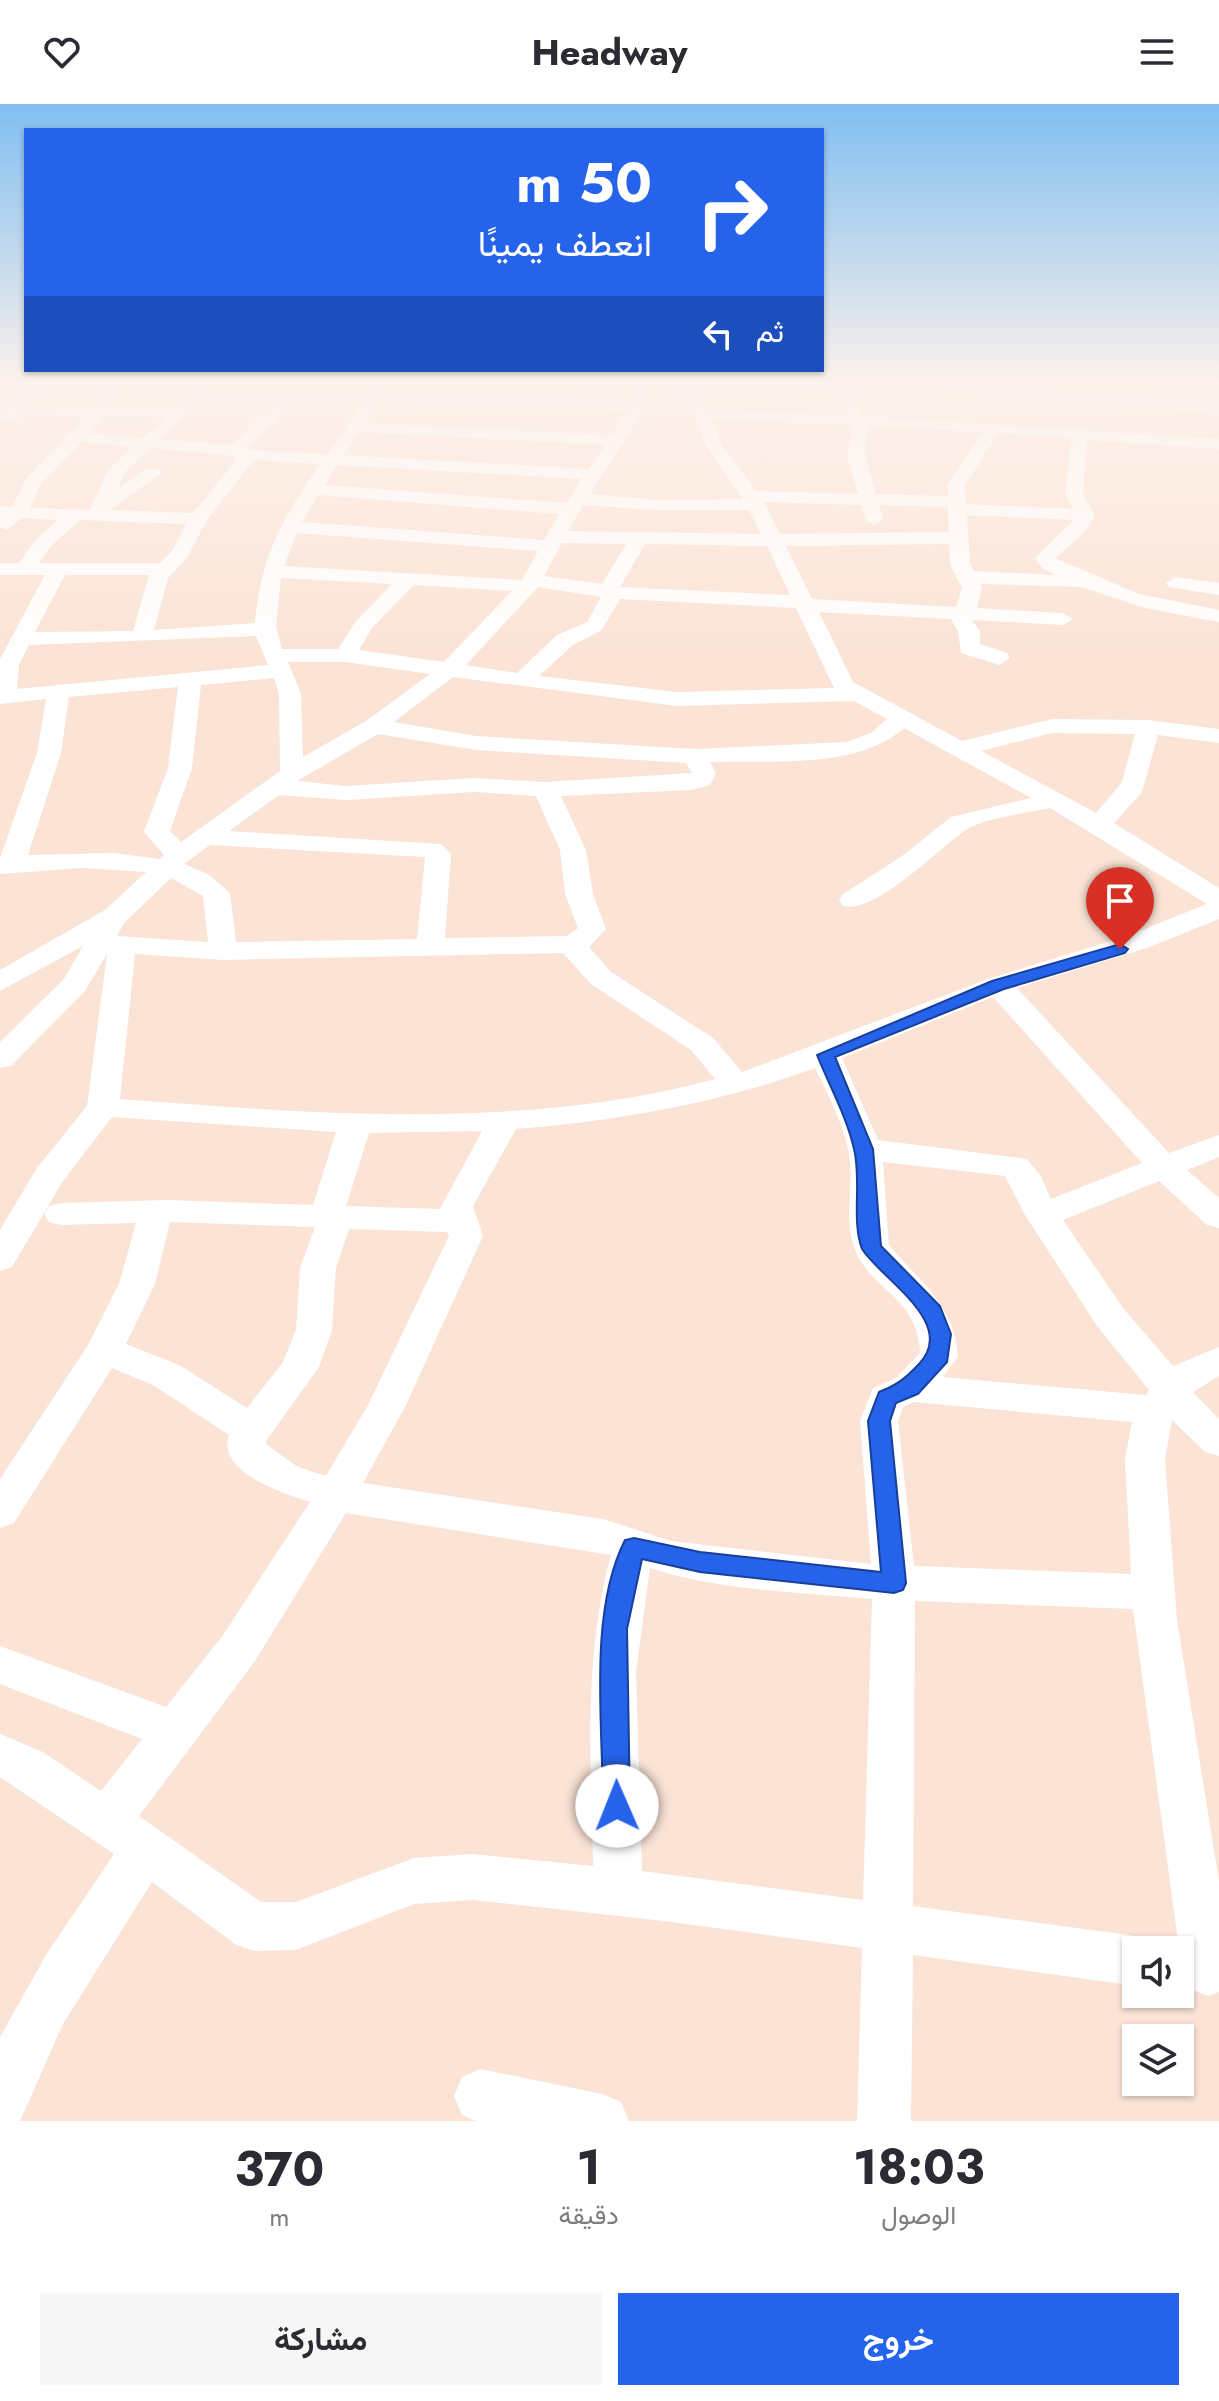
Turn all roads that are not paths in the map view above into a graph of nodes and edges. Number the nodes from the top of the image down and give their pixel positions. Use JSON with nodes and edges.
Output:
{"nodes":[{"id":1,"x":39,"y":476,"type":"edge"},
{"id":2,"x":113,"y":476,"type":"edge"},
{"id":3,"x":152,"y":476,"type":"edge"},
{"id":4,"x":227,"y":476,"type":"edge"},
{"id":5,"x":320,"y":476,"type":"edge"},
{"id":6,"x":591,"y":476,"type":"edge"},
{"id":7,"x":736,"y":476,"type":"edge"},
{"id":8,"x":862,"y":476,"type":"edge"},
{"id":9,"x":960,"y":476,"type":"edge"},
{"id":10,"x":1077,"y":476,"type":"edge"},
{"id":11,"x":313,"y":489,"type":"junction"},
{"id":12,"x":868,"y":499,"type":"junction"},
{"id":13,"x":753,"y":500,"type":"junction"},
{"id":14,"x":574,"y":504,"type":"junction"},
{"id":15,"x":958,"y":505,"type":"junction"},
{"id":16,"x":9,"y":512,"type":"edge"},
{"id":17,"x":91,"y":512,"type":"junction"},
{"id":18,"x":1086,"y":515,"type":"junction"},
{"id":19,"x":198,"y":519,"type":"junction"},
{"id":20,"x":291,"y":527,"type":"junction"},
{"id":21,"x":0,"y":532,"type":"edge"},
{"id":22,"x":879,"y":538,"type":"junction"},
{"id":23,"x":959,"y":538,"type":"junction"},
{"id":24,"x":638,"y":539,"type":"junction"},
{"id":25,"x":775,"y":540,"type":"junction"},
{"id":26,"x":555,"y":542,"type":"junction"},
{"id":27,"x":0,"y":569,"type":"edge"},
{"id":28,"x":25,"y":569,"type":"junction"},
{"id":29,"x":58,"y":569,"type":"junction"},
{"id":30,"x":164,"y":569,"type":"junction"},
{"id":31,"x":270,"y":571,"type":"junction"},
{"id":32,"x":968,"y":577,"type":"junction"},
{"id":33,"x":408,"y":580,"type":"junction"},
{"id":34,"x":1085,"y":582,"type":"junction"},
{"id":35,"x":530,"y":583,"type":"junction"},
{"id":36,"x":1176,"y":583,"type":"dead end"},
{"id":37,"x":1219,"y":589,"type":"edge"},
{"id":38,"x":610,"y":592,"type":"junction"},
{"id":39,"x":805,"y":603,"type":"junction"},
{"id":40,"x":963,"y":612,"type":"junction"},
{"id":41,"x":1219,"y":616,"type":"edge"},
{"id":42,"x":1063,"y":619,"type":"dead end"},
{"id":43,"x":265,"y":629,"type":"junction"},
{"id":44,"x":142,"y":637,"type":"junction"},
{"id":45,"x":23,"y":639,"type":"junction"},
{"id":46,"x":345,"y":655,"type":"junction"},
{"id":47,"x":999,"y":658,"type":"dead end"},
{"id":48,"x":276,"y":663,"type":"junction"},
{"id":49,"x":451,"y":668,"type":"junction"},
{"id":50,"x":522,"y":680,"type":"junction"},
{"id":51,"x":190,"y":682,"type":"junction"},
{"id":52,"x":58,"y":693,"type":"junction"},
{"id":53,"x":853,"y":694,"type":"junction"},
{"id":54,"x":2,"y":697,"type":"edge"},
{"id":55,"x":902,"y":717,"type":"junction"},
{"id":56,"x":374,"y":726,"type":"junction"},
{"id":57,"x":1148,"y":727,"type":"junction"},
{"id":58,"x":1219,"y":736,"type":"edge"},
{"id":59,"x":962,"y":748,"type":"junction"},
{"id":60,"x":695,"y":756,"type":"junction"},
{"id":61,"x":285,"y":780,"type":"junction"},
{"id":62,"x":545,"y":789,"type":"junction"},
{"id":63,"x":1052,"y":800,"type":"junction"},
{"id":64,"x":1098,"y":824,"type":"junction"},
{"id":65,"x":206,"y":837,"type":"junction"},
{"id":66,"x":172,"y":861,"type":"junction"},
{"id":67,"x":6,"y":865,"type":"edge"},
{"id":68,"x":853,"y":900,"type":"dead end"},
{"id":69,"x":1219,"y":900,"type":"edge"},
{"id":70,"x":1219,"y":909,"type":"edge"},
{"id":71,"x":104,"y":935,"type":"junction"},
{"id":72,"x":571,"y":944,"type":"junction"},
{"id":73,"x":430,"y":949,"type":"junction"},
{"id":74,"x":223,"y":951,"type":"junction"},
{"id":75,"x":2,"y":981,"type":"edge"},
{"id":76,"x":75,"y":985,"type":"junction"},
{"id":77,"x":998,"y":985,"type":"junction"},
{"id":78,"x":825,"y":1055,"type":"junction"},
{"id":79,"x":0,"y":1059,"type":"edge"},
{"id":80,"x":735,"y":1083,"type":"junction"},
{"id":81,"x":103,"y":1107,"type":"junction"},
{"id":82,"x":505,"y":1120,"type":"junction"},
{"id":83,"x":355,"y":1124,"type":"junction"},
{"id":84,"x":1219,"y":1145,"type":"edge"},
{"id":85,"x":864,"y":1149,"type":"junction"},
{"id":86,"x":1165,"y":1168,"type":"junction"},
{"id":87,"x":156,"y":1211,"type":"junction"},
{"id":88,"x":61,"y":1214,"type":"dead end"},
{"id":89,"x":1042,"y":1215,"type":"junction"},
{"id":90,"x":331,"y":1216,"type":"junction"},
{"id":91,"x":1219,"y":1217,"type":"edge"},
{"id":92,"x":458,"y":1221,"type":"junction"},
{"id":93,"x":5,"y":1239,"type":"edge"},
{"id":94,"x":104,"y":1350,"type":"junction"},
{"id":95,"x":1219,"y":1361,"type":"edge"},
{"id":96,"x":910,"y":1388,"type":"junction"},
{"id":97,"x":1163,"y":1400,"type":"junction"},
{"id":98,"x":251,"y":1430,"type":"junction"},
{"id":99,"x":1219,"y":1441,"type":"edge"},
{"id":100,"x":336,"y":1495,"type":"junction"},
{"id":101,"x":0,"y":1512,"type":"edge"},
{"id":102,"x":634,"y":1547,"type":"junction"},
{"id":103,"x":894,"y":1583,"type":"junction"},
{"id":104,"x":1153,"y":1592,"type":"junction"},
{"id":105,"x":0,"y":1665,"type":"edge"},
{"id":106,"x":175,"y":1731,"type":"junction"},
{"id":107,"x":0,"y":1755,"type":"edge"},
{"id":108,"x":126,"y":1835,"type":"junction"},
{"id":109,"x":618,"y":1892,"type":"junction"},
{"id":110,"x":888,"y":1926,"type":"junction"},
{"id":111,"x":1122,"y":1959,"type":"edge"},
{"id":112,"x":1202,"y":1970,"type":"edge"},
{"id":113,"x":3,"y":2082,"type":"edge"},
{"id":114,"x":481,"y":2096,"type":"dead end"},
{"id":115,"x":602,"y":2121,"type":"edge"},
{"id":116,"x":884,"y":2121,"type":"edge"}],
"edges":[{"from":1,"to":16,"type":"street"},
{"from":2,"to":17,"type":"street"},
{"from":3,"to":17,"type":"street"},
{"from":4,"to":19,"type":"street"},
{"from":5,"to":11,"type":"street"},
{"from":6,"to":14,"type":"street"},
{"from":7,"to":13,"type":"street"},
{"from":8,"to":12,"type":"street"},
{"from":9,"to":15,"type":"street"},
{"from":10,"to":18,"type":"street"},
{"from":11,"to":14,"type":"street"},
{"from":11,"to":20,"type":"street"},
{"from":12,"to":13,"type":"street"},
{"from":12,"to":15,"type":"street"},
{"from":12,"to":22,"type":"street"},
{"from":13,"to":14,"type":"street"},
{"from":13,"to":25,"type":"street"},
{"from":14,"to":26,"type":"street"},
{"from":15,"to":18,"type":"street"},
{"from":15,"to":23,"type":"street"},
{"from":16,"to":17,"type":"street"},
{"from":16,"to":21,"type":"street"},
{"from":17,"to":19,"type":"street"},
{"from":17,"to":28,"type":"street"},
{"from":18,"to":34,"type":"street"},
{"from":19,"to":30,"type":"street"},
{"from":20,"to":26,"type":"street"},
{"from":20,"to":31,"type":"street"},
{"from":22,"to":23,"type":"street"},
{"from":22,"to":25,"type":"street"},
{"from":23,"to":32,"type":"street"},
{"from":24,"to":25,"type":"street"},
{"from":24,"to":26,"type":"street"},
{"from":24,"to":38,"type":"street"},
{"from":25,"to":39,"type":"street"},
{"from":26,"to":35,"type":"street"},
{"from":27,"to":28,"type":"street"},
{"from":28,"to":29,"type":"street"},
{"from":29,"to":30,"type":"street"},
{"from":29,"to":45,"type":"street"},
{"from":30,"to":44,"type":"street"},
{"from":31,"to":33,"type":"street"},
{"from":31,"to":43,"type":"street"},
{"from":32,"to":34,"type":"street"},
{"from":32,"to":40,"type":"street"},
{"from":33,"to":35,"type":"street"},
{"from":33,"to":46,"type":"street"},
{"from":34,"to":41,"type":"street"},
{"from":35,"to":38,"type":"street"},
{"from":35,"to":49,"type":"street"},
{"from":36,"to":37,"type":"street"},
{"from":38,"to":39,"type":"street"},
{"from":38,"to":50,"type":"street"},
{"from":39,"to":40,"type":"street"},
{"from":39,"to":53,"type":"street"},
{"from":40,"to":42,"type":"street"},
{"from":40,"to":47,"type":"street"},
{"from":43,"to":44,"type":"street"},
{"from":43,"to":48,"type":"street"},
{"from":44,"to":45,"type":"street"},
{"from":45,"to":54,"type":"street"},
{"from":46,"to":48,"type":"street"},
{"from":46,"to":49,"type":"street"},
{"from":48,"to":51,"type":"street"},
{"from":48,"to":61,"type":"street"},
{"from":49,"to":50,"type":"street"},
{"from":49,"to":56,"type":"street"},
{"from":50,"to":53,"type":"street"},
{"from":51,"to":52,"type":"street"},
{"from":51,"to":66,"type":"street"},
{"from":52,"to":54,"type":"street"},
{"from":52,"to":67,"type":"street"},
{"from":53,"to":55,"type":"street"},
{"from":55,"to":59,"type":"street"},
{"from":55,"to":60,"type":"street"},
{"from":56,"to":60,"type":"street"},
{"from":56,"to":61,"type":"street"},
{"from":57,"to":58,"type":"street"},
{"from":57,"to":59,"type":"street"},
{"from":57,"to":64,"type":"street"},
{"from":59,"to":63,"type":"street"},
{"from":60,"to":62,"type":"street"},
{"from":61,"to":62,"type":"street"},
{"from":61,"to":65,"type":"street"},
{"from":62,"to":72,"type":"street"},
{"from":63,"to":64,"type":"street"},
{"from":63,"to":68,"type":"street"},
{"from":64,"to":69,"type":"street"},
{"from":65,"to":66,"type":"street"},
{"from":65,"to":73,"type":"street"},
{"from":66,"to":67,"type":"street"},
{"from":66,"to":71,"type":"street"},
{"from":66,"to":74,"type":"street"},
{"from":70,"to":77,"type":"street"},
{"from":71,"to":74,"type":"street"},
{"from":71,"to":75,"type":"street"},
{"from":71,"to":76,"type":"street"},
{"from":71,"to":81,"type":"street"},
{"from":72,"to":73,"type":"street"},
{"from":72,"to":80,"type":"street"},
{"from":73,"to":74,"type":"street"},
{"from":75,"to":76,"type":"street"},
{"from":76,"to":79,"type":"street"},
{"from":77,"to":78,"type":"street"},
{"from":77,"to":86,"type":"street"},
{"from":78,"to":80,"type":"street"},
{"from":78,"to":85,"type":"street"},
{"from":80,"to":82,"type":"street"},
{"from":81,"to":83,"type":"street"},
{"from":81,"to":93,"type":"street"},
{"from":82,"to":83,"type":"street"},
{"from":82,"to":92,"type":"street"},
{"from":83,"to":90,"type":"street"},
{"from":84,"to":86,"type":"street"},
{"from":85,"to":89,"type":"street"},
{"from":85,"to":96,"type":"street"},
{"from":86,"to":89,"type":"street"},
{"from":86,"to":91,"type":"street"},
{"from":87,"to":88,"type":"street"},
{"from":87,"to":90,"type":"street"},
{"from":87,"to":94,"type":"street"},
{"from":89,"to":97,"type":"street"},
{"from":90,"to":92,"type":"street"},
{"from":90,"to":98,"type":"street"},
{"from":92,"to":100,"type":"street"},
{"from":94,"to":98,"type":"street"},
{"from":94,"to":101,"type":"street"},
{"from":95,"to":97,"type":"street"},
{"from":96,"to":97,"type":"street"},
{"from":96,"to":103,"type":"street"},
{"from":97,"to":99,"type":"street"},
{"from":97,"to":104,"type":"street"},
{"from":98,"to":100,"type":"street"},
{"from":100,"to":102,"type":"street"},
{"from":100,"to":106,"type":"street"},
{"from":102,"to":103,"type":"street"},
{"from":102,"to":109,"type":"street"},
{"from":103,"to":104,"type":"street"},
{"from":103,"to":110,"type":"street"},
{"from":104,"to":112,"type":"street"},
{"from":105,"to":106,"type":"street"},
{"from":106,"to":108,"type":"street"},
{"from":107,"to":108,"type":"street"},
{"from":108,"to":109,"type":"street"},
{"from":108,"to":113,"type":"street"},
{"from":109,"to":110,"type":"street"},
{"from":110,"to":111,"type":"street"},
{"from":110,"to":116,"type":"street"},
{"from":114,"to":115,"type":"street"}]}
